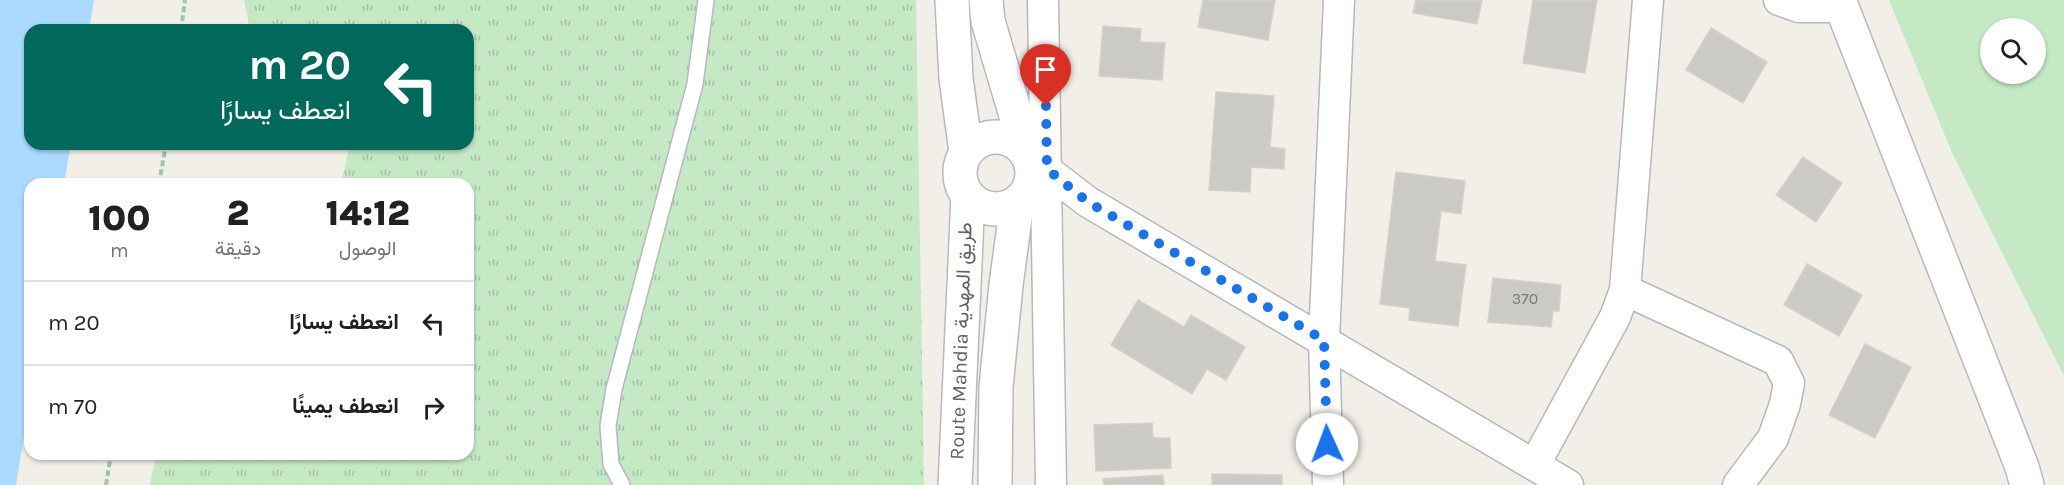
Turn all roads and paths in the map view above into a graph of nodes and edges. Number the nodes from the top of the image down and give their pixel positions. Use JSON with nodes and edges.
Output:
{"nodes":[{"id":1,"x":185,"y":0,"type":"edge"},
{"id":2,"x":706,"y":0,"type":"edge"},
{"id":3,"x":952,"y":0,"type":"edge"},
{"id":4,"x":986,"y":0,"type":"edge"},
{"id":5,"x":1043,"y":0,"type":"edge"},
{"id":6,"x":1339,"y":0,"type":"edge"},
{"id":7,"x":1648,"y":0,"type":"edge"},
{"id":8,"x":1779,"y":0,"type":"edge"},
{"id":9,"x":1840,"y":4,"type":"edge"},
{"id":10,"x":182,"y":24,"type":"edge"},
{"id":11,"x":165,"y":150,"type":"edge"},
{"id":12,"x":966,"y":152,"type":"junction"},
{"id":13,"x":1038,"y":162,"type":"junction"},
{"id":14,"x":160,"y":178,"type":"edge"},
{"id":15,"x":968,"y":196,"type":"junction"},
{"id":16,"x":1029,"y":200,"type":"junction"},
{"id":17,"x":1088,"y":202,"type":"junction"},
{"id":18,"x":1625,"y":290,"type":"junction"},
{"id":19,"x":1324,"y":340,"type":"junction"},
{"id":20,"x":110,"y":460,"type":"edge"},
{"id":21,"x":1534,"y":464,"type":"junction"},
{"id":22,"x":2028,"y":479,"type":"edge"},
{"id":23,"x":106,"y":485,"type":"edge"},
{"id":24,"x":622,"y":485,"type":"edge"},
{"id":25,"x":955,"y":485,"type":"edge"},
{"id":26,"x":994,"y":485,"type":"edge"},
{"id":27,"x":1051,"y":485,"type":"edge"},
{"id":28,"x":1328,"y":485,"type":"edge"},
{"id":29,"x":1568,"y":485,"type":"edge"},
{"id":30,"x":1738,"y":485,"type":"edge"}],
"edges":[{"from":1,"to":10,"type":"path"},
{"from":2,"to":24,"type":"lane"},
{"from":3,"to":12,"type":"street"},
{"from":4,"to":13,"type":"street"},
{"from":5,"to":13,"type":"street"},
{"from":6,"to":19,"type":"street"},
{"from":7,"to":18,"type":"street"},
{"from":8,"to":9,"type":"street"},
{"from":9,"to":22,"type":"street"},
{"from":11,"to":14,"type":"path"},
{"from":12,"to":13,"type":"street"},
{"from":12,"to":15,"type":"street"},
{"from":13,"to":16,"type":"street"},
{"from":13,"to":17,"type":"street"},
{"from":15,"to":16,"type":"street"},
{"from":15,"to":25,"type":"street","name":"Route Mahdia طريق المهدية"},
{"from":16,"to":17,"type":"street"},
{"from":16,"to":26,"type":"street","name":"Route Mahdia طريق المهدية"},
{"from":16,"to":27,"type":"street"},
{"from":17,"to":19,"type":"street"},
{"from":18,"to":21,"type":"street"},
{"from":18,"to":30,"type":"street"},
{"from":19,"to":21,"type":"street"},
{"from":19,"to":28,"type":"street"},
{"from":20,"to":23,"type":"path"},
{"from":21,"to":29,"type":"street"}]}
